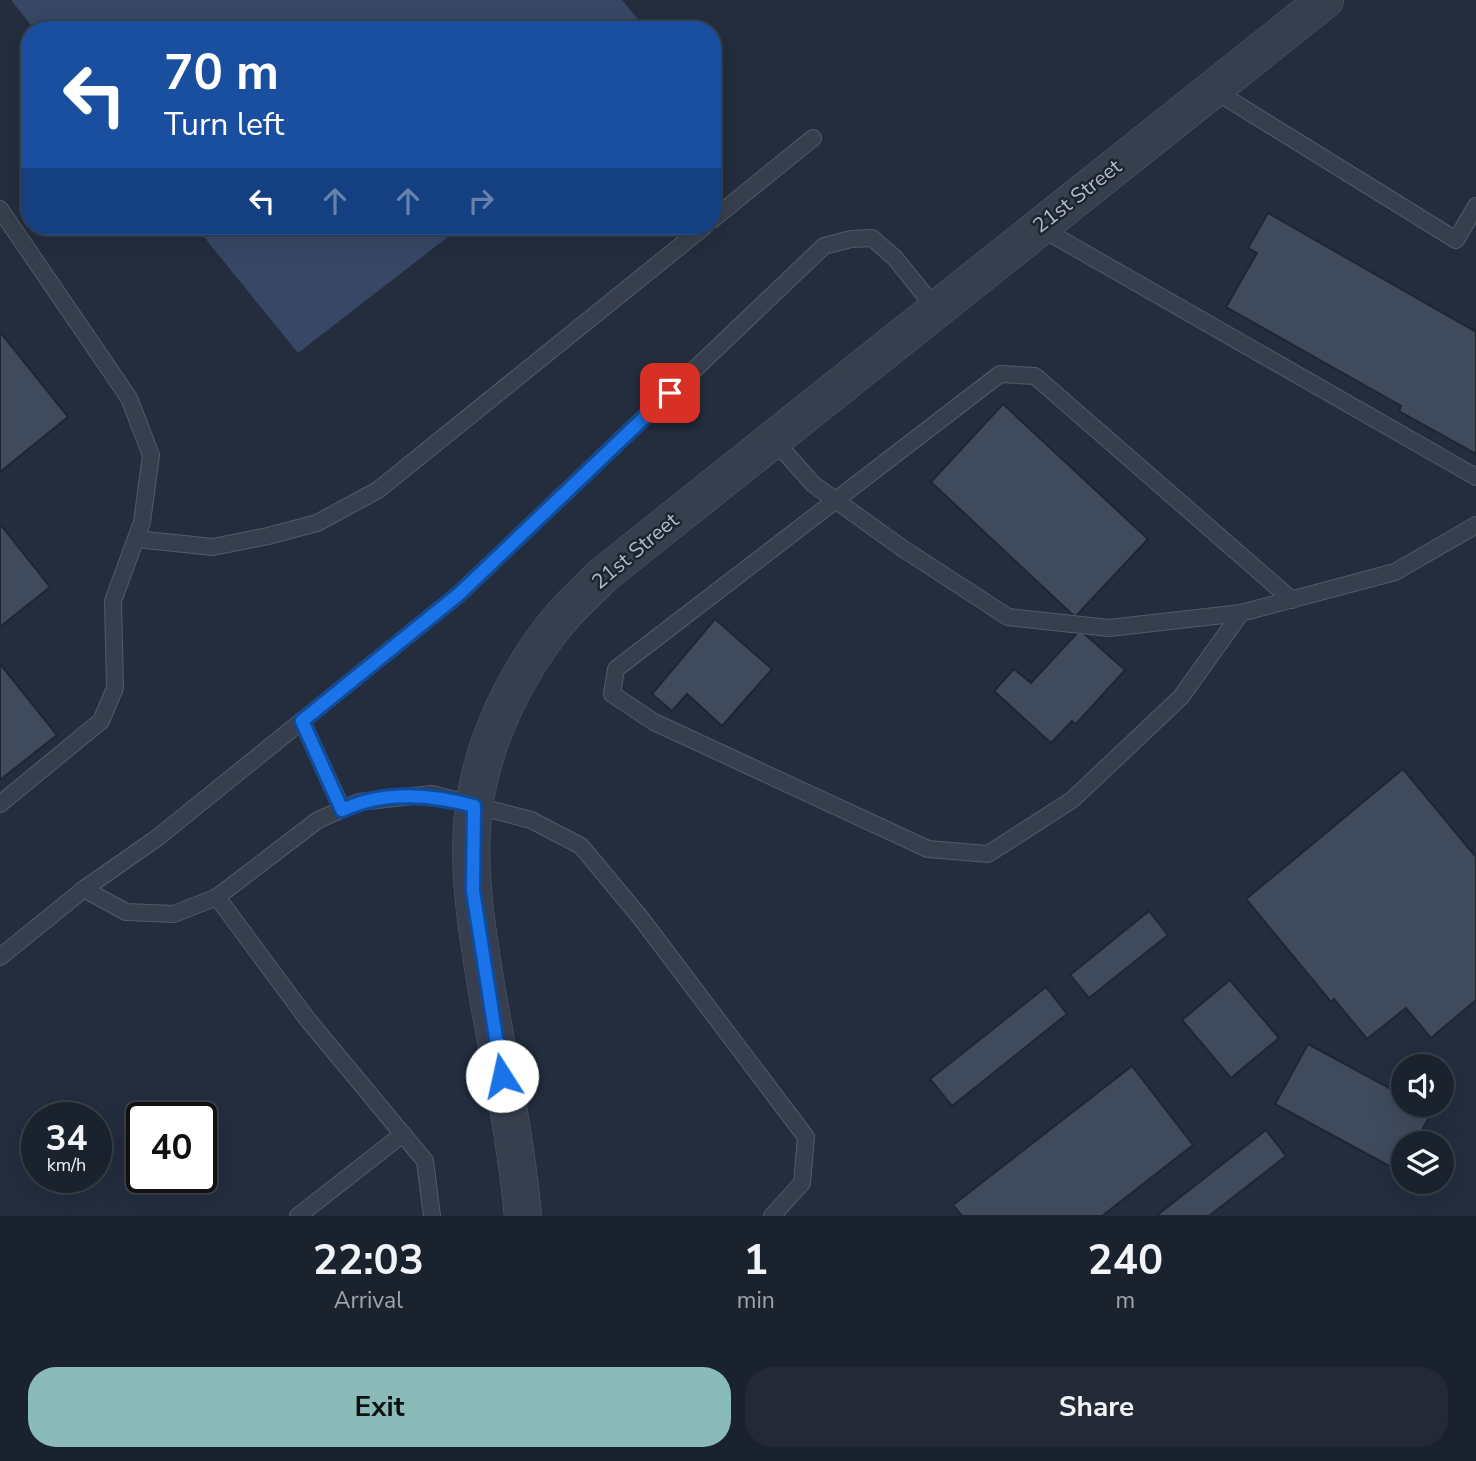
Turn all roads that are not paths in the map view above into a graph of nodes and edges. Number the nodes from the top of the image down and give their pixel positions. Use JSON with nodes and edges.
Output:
{"nodes":[{"id":1,"x":1325,"y":0,"type":"edge"},
{"id":2,"x":1212,"y":89,"type":"junction"},
{"id":3,"x":813,"y":138,"type":"dead end"},
{"id":4,"x":1476,"y":205,"type":"edge"},
{"id":5,"x":0,"y":209,"type":"edge"},
{"id":6,"x":721,"y":212,"type":"edge"},
{"id":7,"x":1039,"y":227,"type":"junction"},
{"id":8,"x":694,"y":235,"type":"edge"},
{"id":9,"x":936,"y":309,"type":"junction"},
{"id":10,"x":773,"y":439,"type":"junction"},
{"id":11,"x":1476,"y":477,"type":"edge"},
{"id":12,"x":835,"y":499,"type":"junction"},
{"id":13,"x":1476,"y":525,"type":"edge"},
{"id":14,"x":136,"y":539,"type":"junction"},
{"id":15,"x":1292,"y":600,"type":"junction"},
{"id":16,"x":1241,"y":613,"type":"junction"},
{"id":17,"x":302,"y":721,"type":"junction"},
{"id":18,"x":0,"y":804,"type":"edge"},
{"id":19,"x":474,"y":806,"type":"junction"},
{"id":20,"x":342,"y":810,"type":"junction"},
{"id":21,"x":84,"y":889,"type":"junction"},
{"id":22,"x":217,"y":897,"type":"junction"},
{"id":23,"x":0,"y":957,"type":"edge"},
{"id":24,"x":403,"y":1134,"type":"junction"},
{"id":25,"x":298,"y":1216,"type":"edge"},
{"id":26,"x":432,"y":1216,"type":"edge"},
{"id":27,"x":523,"y":1216,"type":"edge"},
{"id":28,"x":772,"y":1216,"type":"edge"}],
"edges":[{"from":1,"to":2,"type":"street","name":"21st Street"},
{"from":2,"to":4,"type":"lane"},
{"from":2,"to":7,"type":"street","name":"21st Street"},
{"from":3,"to":6,"type":"lane"},
{"from":5,"to":14,"type":"lane"},
{"from":7,"to":9,"type":"street","name":"21st Street"},
{"from":7,"to":11,"type":"lane"},
{"from":8,"to":14,"type":"lane"},
{"from":9,"to":10,"type":"street","name":"21st Street"},
{"from":9,"to":17,"type":"lane"},
{"from":10,"to":12,"type":"lane"},
{"from":10,"to":19,"type":"street","name":"21st Street"},
{"from":12,"to":15,"type":"lane"},
{"from":12,"to":16,"type":"lane"},
{"from":12,"to":16,"type":"lane"},
{"from":13,"to":15,"type":"lane"},
{"from":14,"to":18,"type":"lane"},
{"from":15,"to":16,"type":"lane"},
{"from":17,"to":20,"type":"lane"},
{"from":17,"to":21,"type":"lane"},
{"from":19,"to":20,"type":"lane"},
{"from":19,"to":27,"type":"street","name":"21st Street"},
{"from":19,"to":28,"type":"lane"},
{"from":20,"to":22,"type":"lane"},
{"from":21,"to":22,"type":"lane"},
{"from":21,"to":23,"type":"lane"},
{"from":22,"to":24,"type":"lane"},
{"from":24,"to":25,"type":"lane"},
{"from":24,"to":26,"type":"lane"}]}
